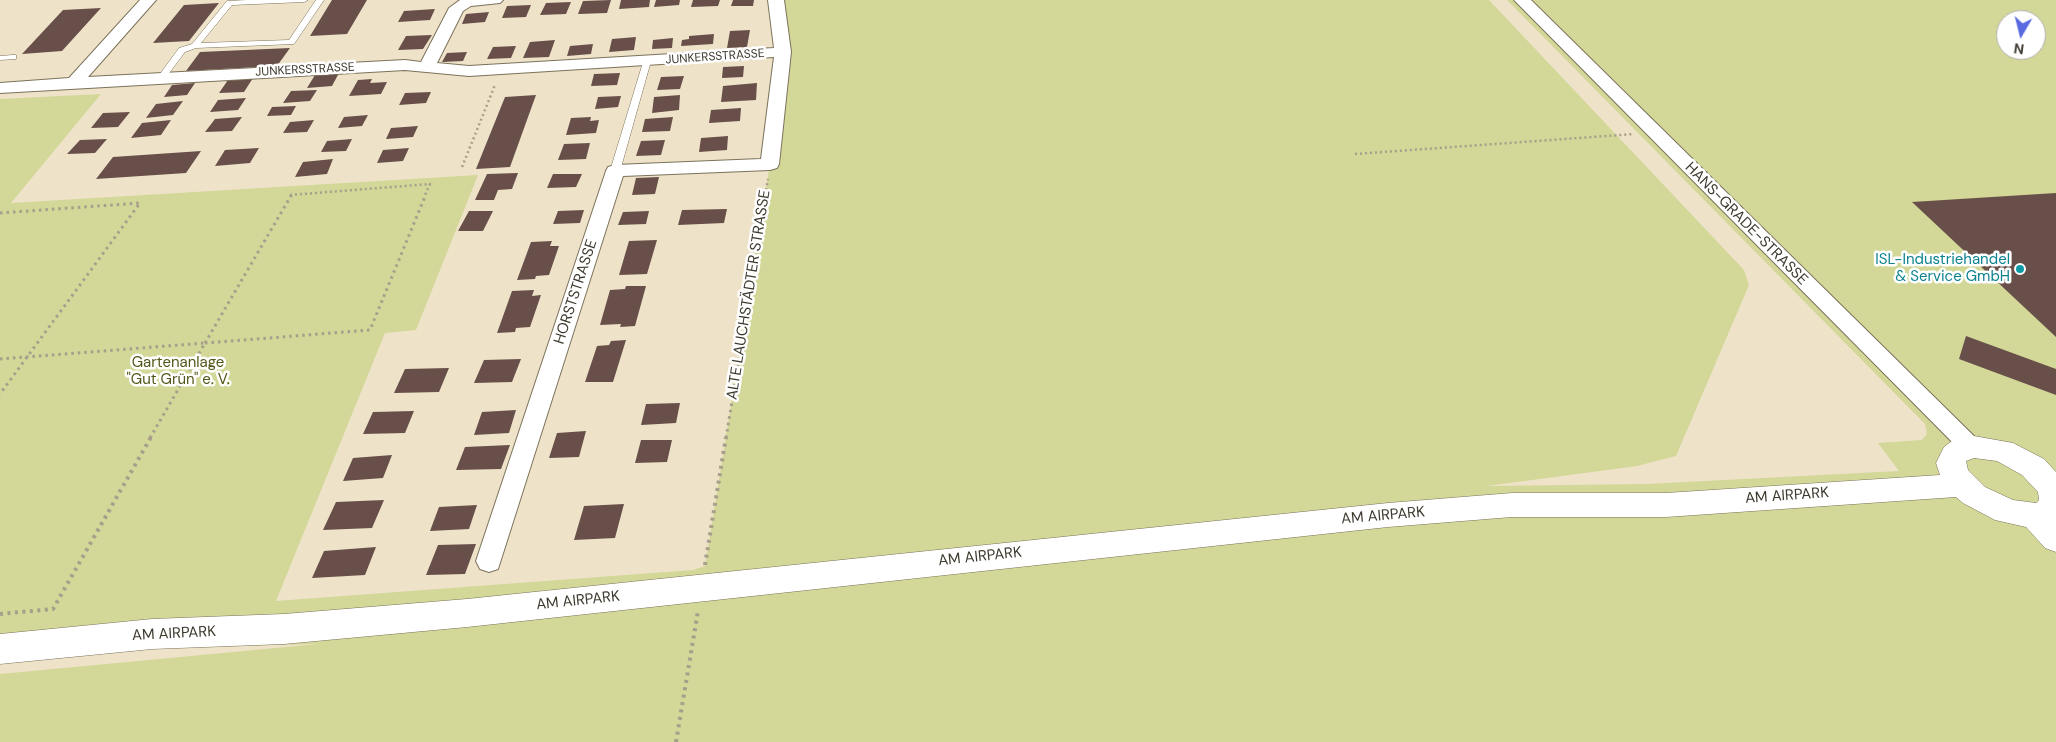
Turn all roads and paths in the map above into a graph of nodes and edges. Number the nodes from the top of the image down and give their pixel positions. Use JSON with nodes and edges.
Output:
{"nodes":[{"id":1,"x":148,"y":0,"type":"edge"},
{"id":2,"x":304,"y":0,"type":"edge"},
{"id":3,"x":320,"y":0,"type":"edge"},
{"id":4,"x":495,"y":0,"type":"edge"},
{"id":5,"x":776,"y":0,"type":"edge"},
{"id":6,"x":1522,"y":0,"type":"edge"},
{"id":7,"x":195,"y":46,"type":"junction"},
{"id":8,"x":783,"y":52,"type":"junction"},
{"id":9,"x":13,"y":57,"type":"dead end"},
{"id":10,"x":0,"y":58,"type":"edge"},
{"id":11,"x":647,"y":61,"type":"junction"},
{"id":12,"x":426,"y":68,"type":"junction"},
{"id":13,"x":161,"y":78,"type":"junction"},
{"id":14,"x":74,"y":83,"type":"junction"},
{"id":15,"x":495,"y":84,"type":"dead end"},
{"id":16,"x":0,"y":88,"type":"edge"},
{"id":17,"x":1655,"y":133,"type":"junction"},
{"id":18,"x":1355,"y":154,"type":"dead end"},
{"id":19,"x":770,"y":164,"type":"junction"},
{"id":20,"x":462,"y":167,"type":"dead end"},
{"id":21,"x":615,"y":171,"type":"junction"},
{"id":22,"x":0,"y":213,"type":"edge"},
{"id":23,"x":205,"y":343,"type":"junction"},
{"id":24,"x":27,"y":357,"type":"junction"},
{"id":25,"x":0,"y":359,"type":"edge"},
{"id":26,"x":0,"y":394,"type":"edge"},
{"id":27,"x":1971,"y":447,"type":"junction"},
{"id":28,"x":1962,"y":484,"type":"junction"},
{"id":29,"x":2034,"y":515,"type":"junction"},
{"id":30,"x":2056,"y":539,"type":"edge"},
{"id":31,"x":489,"y":561,"type":"dead end"},
{"id":32,"x":701,"y":588,"type":"junction"},
{"id":33,"x":0,"y":614,"type":"edge"},
{"id":34,"x":0,"y":650,"type":"edge"},
{"id":35,"x":676,"y":742,"type":"edge"}],
"edges":[{"from":1,"to":14,"type":"street"},
{"from":2,"to":7,"type":"lane"},
{"from":3,"to":7,"type":"lane"},
{"from":4,"to":12,"type":"street"},
{"from":5,"to":8,"type":"street"},
{"from":6,"to":17,"type":"street","name":"HANS-GRADE-STRASSE"},
{"from":7,"to":13,"type":"lane"},
{"from":8,"to":11,"type":"street","name":"JUNKERSSTRASSE"},
{"from":8,"to":19,"type":"street"},
{"from":9,"to":10,"type":"lane"},
{"from":11,"to":12,"type":"street","name":"JUNKERSSTRASSE"},
{"from":11,"to":21,"type":"lane","name":"JUNKERSSTRASSE"},
{"from":12,"to":13,"type":"street","name":"JUNKERSSTRASSE"},
{"from":13,"to":14,"type":"street","name":"JUNKERSSTRASSE"},
{"from":14,"to":16,"type":"street","name":"JUNKERSSTRASSE"},
{"from":15,"to":20,"type":"path"},
{"from":17,"to":18,"type":"path"},
{"from":17,"to":27,"type":"street","name":"HANS-GRADE-STRASSE"},
{"from":19,"to":21,"type":"street"},
{"from":19,"to":32,"type":"path","name":"ALTE LAUCHSTÄDTER STRASSE"},
{"from":21,"to":31,"type":"street","name":"HORSTSTRASSE"},
{"from":22,"to":24,"type":"path"},
{"from":23,"to":23,"type":"path"},
{"from":23,"to":24,"type":"path"},
{"from":23,"to":33,"type":"path"},
{"from":24,"to":25,"type":"path"},
{"from":24,"to":26,"type":"path"},
{"from":27,"to":28,"type":"street"},
{"from":27,"to":29,"type":"street"},
{"from":28,"to":29,"type":"street"},
{"from":28,"to":32,"type":"street","name":"AM AIRPARK"},
{"from":29,"to":30,"type":"street"},
{"from":32,"to":34,"type":"street","name":"AM AIRPARK"},
{"from":32,"to":35,"type":"path","name":"ALTE LAUCHSTÄDTER STRASSE"}]}
